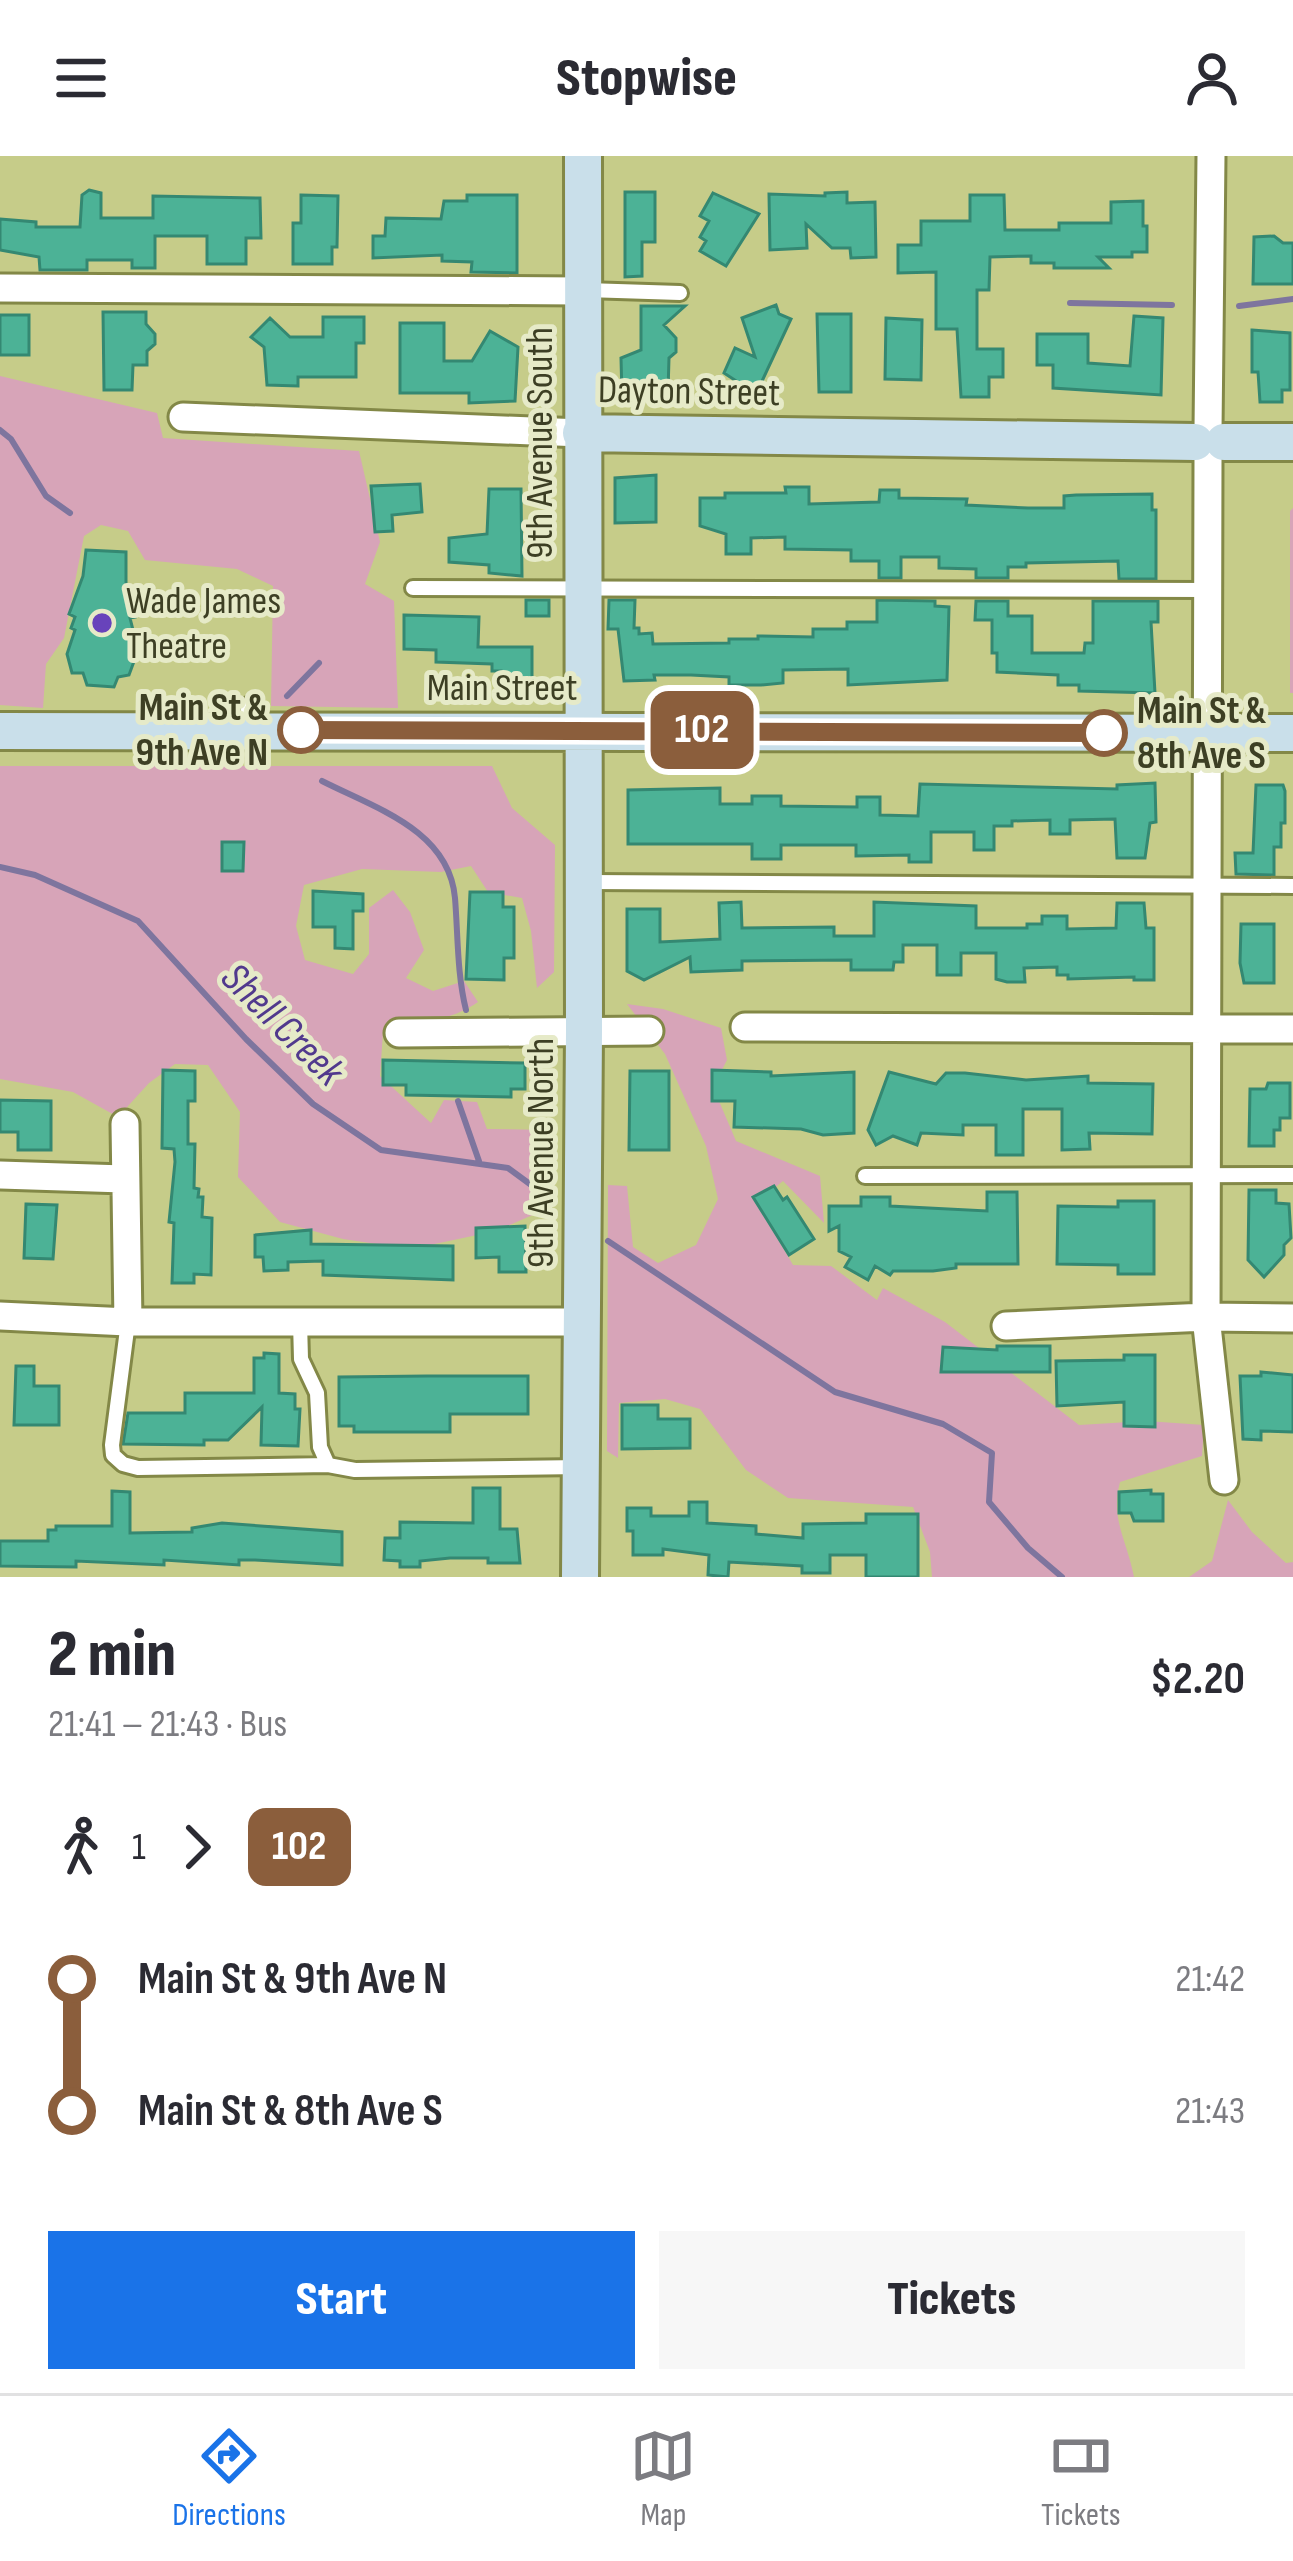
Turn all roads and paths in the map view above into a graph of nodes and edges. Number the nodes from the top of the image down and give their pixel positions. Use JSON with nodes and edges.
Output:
{"nodes":[{"id":1,"x":584,"y":156,"type":"edge"},
{"id":2,"x":1211,"y":156,"type":"edge"},
{"id":3,"x":0,"y":288,"type":"edge"},
{"id":4,"x":581,"y":290,"type":"junction"},
{"id":5,"x":680,"y":293,"type":"dead end"},
{"id":6,"x":183,"y":417,"type":"dead end"},
{"id":7,"x":581,"y":433,"type":"junction"},
{"id":8,"x":1293,"y":442,"type":"edge"},
{"id":9,"x":1209,"y":443,"type":"junction"},
{"id":10,"x":582,"y":586,"type":"junction"},
{"id":11,"x":413,"y":588,"type":"dead end"},
{"id":12,"x":1208,"y":590,"type":"junction"},
{"id":13,"x":583,"y":730,"type":"junction"},
{"id":14,"x":0,"y":731,"type":"edge"},
{"id":15,"x":1208,"y":733,"type":"junction"},
{"id":16,"x":1293,"y":733,"type":"edge"},
{"id":17,"x":584,"y":882,"type":"junction"},
{"id":18,"x":1207,"y":886,"type":"junction"},
{"id":19,"x":1293,"y":886,"type":"edge"},
{"id":20,"x":745,"y":1027,"type":"dead end"},
{"id":21,"x":1293,"y":1029,"type":"edge"},
{"id":22,"x":1206,"y":1030,"type":"junction"},
{"id":23,"x":584,"y":1031,"type":"junction"},
{"id":24,"x":650,"y":1031,"type":"dead end"},
{"id":25,"x":398,"y":1033,"type":"dead end"},
{"id":26,"x":125,"y":1124,"type":"dead end"},
{"id":27,"x":1206,"y":1173,"type":"junction"},
{"id":28,"x":0,"y":1175,"type":"edge"},
{"id":29,"x":1293,"y":1175,"type":"edge"},
{"id":30,"x":865,"y":1176,"type":"dead end"},
{"id":31,"x":124,"y":1179,"type":"junction"},
{"id":32,"x":0,"y":1316,"type":"edge"},
{"id":33,"x":1206,"y":1317,"type":"junction"},
{"id":34,"x":1293,"y":1318,"type":"edge"},
{"id":35,"x":128,"y":1322,"type":"junction"},
{"id":36,"x":300,"y":1322,"type":"junction"},
{"id":37,"x":582,"y":1322,"type":"junction"},
{"id":38,"x":1006,"y":1325,"type":"dead end"},
{"id":39,"x":328,"y":1466,"type":"junction"},
{"id":40,"x":581,"y":1467,"type":"junction"},
{"id":41,"x":1224,"y":1480,"type":"dead end"},
{"id":42,"x":580,"y":1577,"type":"edge"}],
"edges":[{"from":1,"to":4,"type":"main road","name":"9th Avenue South"},
{"from":2,"to":9,"type":"street"},
{"from":3,"to":4,"type":"street"},
{"from":4,"to":5,"type":"lane"},
{"from":4,"to":7,"type":"main road","name":"9th Avenue South"},
{"from":6,"to":7,"type":"street","name":"Dayton Street"},
{"from":7,"to":9,"type":"main road","name":"Dayton Street"},
{"from":7,"to":10,"type":"main road","name":"9th Avenue South"},
{"from":8,"to":9,"type":"main road","name":"Dayton Street"},
{"from":9,"to":12,"type":"street"},
{"from":10,"to":11,"type":"lane"},
{"from":10,"to":12,"type":"lane"},
{"from":10,"to":13,"type":"main road","name":"9th Avenue South"},
{"from":12,"to":15,"type":"street"},
{"from":13,"to":14,"type":"main road","name":"Main Street"},
{"from":13,"to":15,"type":"main road","name":"Main Street"},
{"from":13,"to":17,"type":"main road","name":"9th Avenue North"},
{"from":15,"to":16,"type":"main road","name":"Main Street"},
{"from":15,"to":18,"type":"street"},
{"from":17,"to":18,"type":"lane"},
{"from":17,"to":23,"type":"main road","name":"9th Avenue North"},
{"from":18,"to":19,"type":"lane"},
{"from":18,"to":22,"type":"street"},
{"from":20,"to":22,"type":"street"},
{"from":21,"to":22,"type":"street"},
{"from":22,"to":27,"type":"street"},
{"from":23,"to":24,"type":"street"},
{"from":23,"to":25,"type":"street"},
{"from":23,"to":37,"type":"main road","name":"9th Avenue North"},
{"from":26,"to":31,"type":"street"},
{"from":27,"to":29,"type":"lane"},
{"from":27,"to":30,"type":"lane"},
{"from":27,"to":33,"type":"street"},
{"from":28,"to":31,"type":"street"},
{"from":31,"to":35,"type":"street"},
{"from":32,"to":35,"type":"street"},
{"from":33,"to":34,"type":"street"},
{"from":33,"to":38,"type":"street"},
{"from":33,"to":41,"type":"street"},
{"from":35,"to":36,"type":"street"},
{"from":35,"to":39,"type":"lane"},
{"from":36,"to":37,"type":"street"},
{"from":36,"to":39,"type":"lane"},
{"from":37,"to":40,"type":"main road","name":"9th Avenue North"},
{"from":39,"to":40,"type":"lane"},
{"from":40,"to":42,"type":"main road","name":"9th Avenue North"}]}
